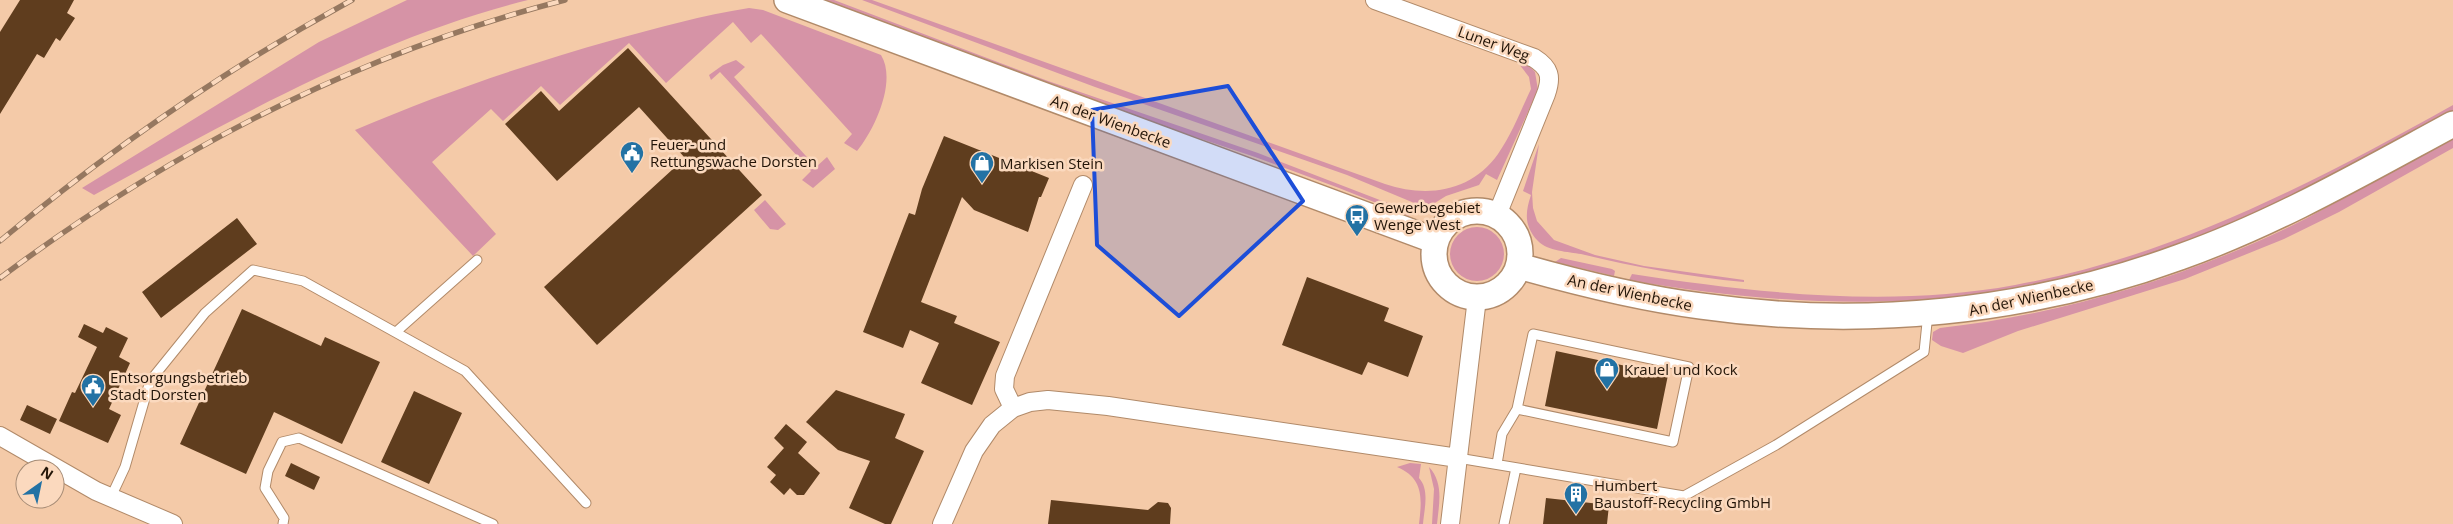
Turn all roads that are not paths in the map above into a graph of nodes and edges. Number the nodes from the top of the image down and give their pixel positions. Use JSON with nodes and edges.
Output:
{"nodes":[{"id":1,"x":787,"y":0,"type":"edge"},
{"id":2,"x":1375,"y":0,"type":"edge"},
{"id":3,"x":2453,"y":124,"type":"edge"},
{"id":4,"x":1083,"y":185,"type":"dead end"},
{"id":5,"x":1497,"y":215,"type":"junction"},
{"id":6,"x":1436,"y":241,"type":"junction"},
{"id":7,"x":476,"y":260,"type":"dead end"},
{"id":8,"x":1519,"y":266,"type":"junction"},
{"id":9,"x":1477,"y":298,"type":"junction"},
{"id":10,"x":1928,"y":313,"type":"junction"},
{"id":11,"x":396,"y":332,"type":"junction"},
{"id":12,"x":1013,"y":408,"type":"junction"},
{"id":13,"x":1518,"y":409,"type":"junction"},
{"id":14,"x":0,"y":436,"type":"edge"},
{"id":15,"x":1458,"y":458,"type":"junction"},
{"id":16,"x":1497,"y":464,"type":"junction"},
{"id":17,"x":1516,"y":468,"type":"junction"},
{"id":18,"x":111,"y":497,"type":"junction"},
{"id":19,"x":586,"y":503,"type":"dead end"},
{"id":20,"x":174,"y":524,"type":"edge"},
{"id":21,"x":283,"y":524,"type":"edge"},
{"id":22,"x":493,"y":524,"type":"edge"},
{"id":23,"x":942,"y":524,"type":"edge"},
{"id":24,"x":1450,"y":524,"type":"edge"},
{"id":25,"x":1504,"y":524,"type":"edge"}],
"edges":[{"from":1,"to":6,"type":"street","name":"An der Wienbecke"},
{"from":2,"to":5,"type":"street","name":"Luner Weg"},
{"from":3,"to":10,"type":"street","name":"An der Wienbecke"},
{"from":4,"to":12,"type":"street"},
{"from":5,"to":6,"type":"street"},
{"from":5,"to":8,"type":"street"},
{"from":6,"to":9,"type":"street"},
{"from":7,"to":11,"type":"lane"},
{"from":8,"to":9,"type":"street"},
{"from":8,"to":10,"type":"street","name":"An der Wienbecke"},
{"from":9,"to":15,"type":"street"},
{"from":10,"to":17,"type":"lane"},
{"from":11,"to":18,"type":"lane"},
{"from":11,"to":19,"type":"lane"},
{"from":12,"to":15,"type":"street"},
{"from":12,"to":23,"type":"street"},
{"from":13,"to":13,"type":"lane"},
{"from":13,"to":16,"type":"lane"},
{"from":14,"to":18,"type":"street"},
{"from":15,"to":16,"type":"lane"},
{"from":15,"to":24,"type":"street"},
{"from":16,"to":17,"type":"lane"},
{"from":17,"to":25,"type":"lane"},
{"from":18,"to":20,"type":"street"},
{"from":21,"to":22,"type":"lane"}]}
